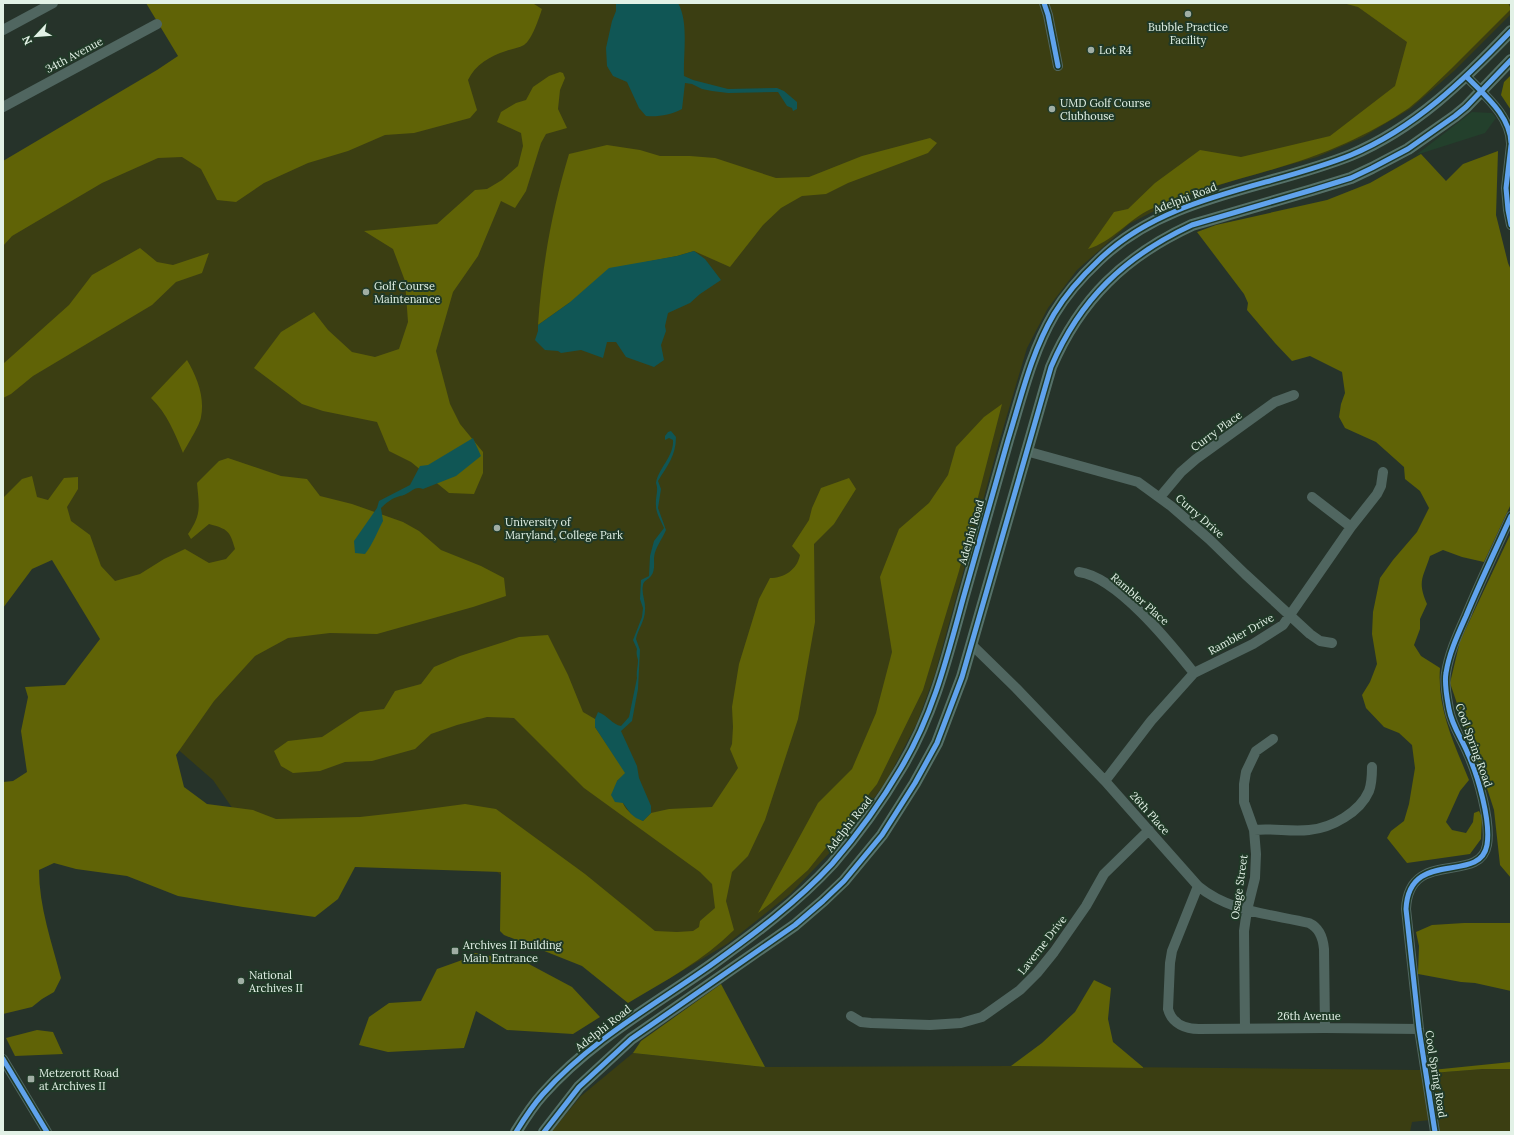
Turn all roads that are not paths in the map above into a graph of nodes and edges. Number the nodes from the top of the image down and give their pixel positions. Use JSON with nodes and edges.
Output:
{"nodes":[{"id":1,"x":53,"y":3,"type":"edge"},
{"id":2,"x":1044,"y":3,"type":"edge"},
{"id":3,"x":157,"y":24,"type":"dead end"},
{"id":4,"x":3,"y":30,"type":"edge"},
{"id":5,"x":1511,"y":31,"type":"edge"},
{"id":6,"x":1509,"y":62,"type":"edge"},
{"id":7,"x":1058,"y":66,"type":"dead end"},
{"id":8,"x":1466,"y":76,"type":"junction"},
{"id":9,"x":1481,"y":92,"type":"junction"},
{"id":10,"x":3,"y":107,"type":"edge"},
{"id":11,"x":1511,"y":139,"type":"edge"},
{"id":12,"x":1511,"y":225,"type":"edge"},
{"id":13,"x":1294,"y":395,"type":"dead end"},
{"id":14,"x":1026,"y":451,"type":"junction"},
{"id":15,"x":1383,"y":472,"type":"dead end"},
{"id":16,"x":1160,"y":497,"type":"junction"},
{"id":17,"x":1312,"y":497,"type":"dead end"},
{"id":18,"x":1511,"y":516,"type":"edge"},
{"id":19,"x":1351,"y":527,"type":"junction"},
{"id":20,"x":1079,"y":572,"type":"dead end"},
{"id":21,"x":1290,"y":615,"type":"junction"},
{"id":22,"x":1332,"y":643,"type":"dead end"},
{"id":23,"x":971,"y":644,"type":"junction"},
{"id":24,"x":1194,"y":673,"type":"junction"},
{"id":25,"x":1273,"y":739,"type":"dead end"},
{"id":26,"x":1372,"y":766,"type":"dead end"},
{"id":27,"x":1105,"y":781,"type":"junction"},
{"id":28,"x":1149,"y":830,"type":"junction"},
{"id":29,"x":1254,"y":830,"type":"junction"},
{"id":30,"x":1198,"y":886,"type":"junction"},
{"id":31,"x":1247,"y":910,"type":"junction"},
{"id":32,"x":851,"y":1016,"type":"dead end"},
{"id":33,"x":1245,"y":1028,"type":"junction"},
{"id":34,"x":1325,"y":1028,"type":"junction"},
{"id":35,"x":1419,"y":1029,"type":"junction"},
{"id":36,"x":3,"y":1059,"type":"edge"},
{"id":37,"x":47,"y":1132,"type":"edge"},
{"id":38,"x":516,"y":1132,"type":"edge"},
{"id":39,"x":544,"y":1132,"type":"edge"},
{"id":40,"x":1435,"y":1132,"type":"edge"}],
"edges":[{"from":1,"to":4,"type":"street"},
{"from":2,"to":7,"type":"street"},
{"from":3,"to":10,"type":"street","name":"34th Avenue"},
{"from":5,"to":8,"type":"main road","name":"Adelphi Road"},
{"from":6,"to":9,"type":"main road"},
{"from":8,"to":9,"type":"street"},
{"from":8,"to":38,"type":"main road","name":"Adelphi Road"},
{"from":9,"to":11,"type":"street"},
{"from":9,"to":14,"type":"main road"},
{"from":11,"to":12,"type":"street"},
{"from":13,"to":16,"type":"street","name":"Curry Place"},
{"from":14,"to":16,"type":"street","name":"Curry Drive"},
{"from":14,"to":23,"type":"main road"},
{"from":15,"to":19,"type":"street","name":"Rambler Drive"},
{"from":16,"to":21,"type":"street","name":"Curry Drive"},
{"from":17,"to":19,"type":"street"},
{"from":18,"to":35,"type":"street","name":"Cool Spring Road"},
{"from":19,"to":21,"type":"street","name":"Rambler Drive"},
{"from":20,"to":24,"type":"street","name":"Rambler Place"},
{"from":21,"to":22,"type":"street","name":"Curry Drive"},
{"from":21,"to":24,"type":"street","name":"Rambler Drive"},
{"from":23,"to":27,"type":"street","name":"26th Place"},
{"from":23,"to":39,"type":"main road"},
{"from":24,"to":27,"type":"street","name":"Rambler Drive"},
{"from":25,"to":29,"type":"street","name":"Osage Street"},
{"from":26,"to":29,"type":"street"},
{"from":27,"to":28,"type":"street","name":"26th Place"},
{"from":28,"to":30,"type":"street","name":"26th Place"},
{"from":28,"to":32,"type":"street","name":"Laverne Drive"},
{"from":29,"to":31,"type":"street","name":"Osage Street"},
{"from":30,"to":31,"type":"street","name":"26th Place"},
{"from":30,"to":33,"type":"street","name":"26th Avenue"},
{"from":31,"to":33,"type":"street","name":"Osage Street"},
{"from":31,"to":34,"type":"street","name":"26th Place"},
{"from":33,"to":34,"type":"street","name":"26th Avenue"},
{"from":34,"to":35,"type":"street","name":"26th Avenue"},
{"from":35,"to":40,"type":"street","name":"Cool Spring Road"},
{"from":36,"to":37,"type":"street"}]}
